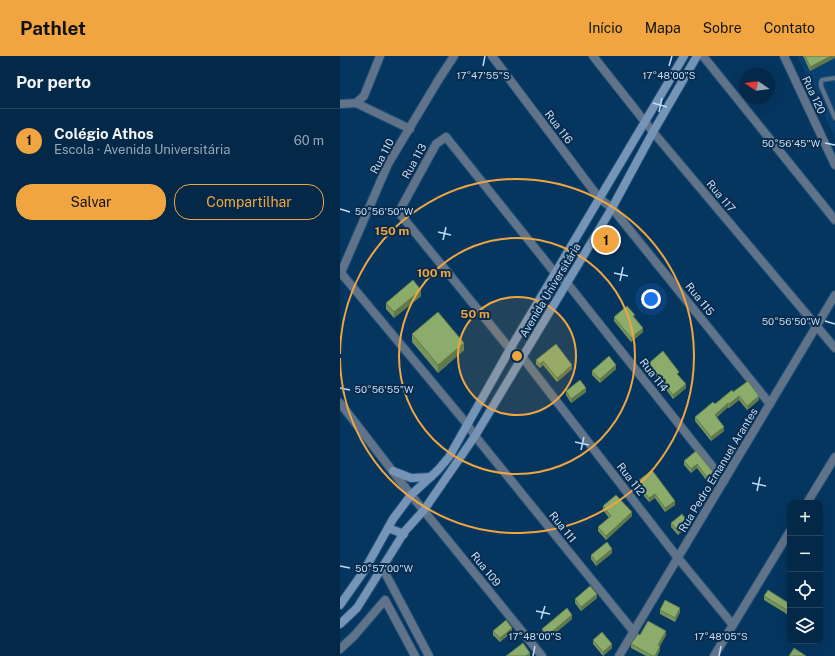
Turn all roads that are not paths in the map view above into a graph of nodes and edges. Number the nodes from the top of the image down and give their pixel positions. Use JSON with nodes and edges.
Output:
{"nodes":[{"id":1,"x":380,"y":56,"type":"edge"},
{"id":2,"x":454,"y":56,"type":"edge"},
{"id":3,"x":492,"y":56,"type":"edge"},
{"id":4,"x":593,"y":56,"type":"edge"},
{"id":5,"x":684,"y":56,"type":"edge"},
{"id":6,"x":697,"y":56,"type":"edge"},
{"id":7,"x":703,"y":56,"type":"edge"},
{"id":8,"x":784,"y":56,"type":"edge"},
{"id":9,"x":835,"y":78,"type":"edge"},
{"id":10,"x":356,"y":103,"type":"junction"},
{"id":11,"x":340,"y":104,"type":"edge"},
{"id":12,"x":835,"y":118,"type":"edge"},
{"id":13,"x":644,"y":121,"type":"junction"},
{"id":14,"x":410,"y":129,"type":"junction"},
{"id":15,"x":653,"y":132,"type":"junction"},
{"id":16,"x":835,"y":165,"type":"edge"},
{"id":17,"x":599,"y":198,"type":"junction"},
{"id":18,"x":612,"y":208,"type":"junction"},
{"id":19,"x":835,"y":220,"type":"edge"},
{"id":20,"x":555,"y":273,"type":"junction"},
{"id":21,"x":341,"y":274,"type":"edge"},
{"id":22,"x":567,"y":283,"type":"junction"},
{"id":23,"x":835,"y":295,"type":"edge"},
{"id":24,"x":816,"y":326,"type":"junction"},
{"id":25,"x":835,"y":348,"type":"edge"},
{"id":26,"x":510,"y":349,"type":"junction"},
{"id":27,"x":523,"y":358,"type":"junction"},
{"id":28,"x":340,"y":403,"type":"edge"},
{"id":29,"x":770,"y":404,"type":"junction"},
{"id":30,"x":467,"y":424,"type":"junction"},
{"id":31,"x":475,"y":436,"type":"junction"},
{"id":32,"x":835,"y":457,"type":"edge"},
{"id":33,"x":392,"y":471,"type":"junction"},
{"id":34,"x":431,"y":477,"type":"junction"},
{"id":35,"x":724,"y":481,"type":"junction"},
{"id":36,"x":412,"y":495,"type":"junction"},
{"id":37,"x":809,"y":500,"type":"edge"},
{"id":38,"x":424,"y":510,"type":"junction"},
{"id":39,"x":388,"y":528,"type":"junction"},
{"id":40,"x":404,"y":534,"type":"junction"},
{"id":41,"x":787,"y":536,"type":"edge"},
{"id":42,"x":678,"y":558,"type":"junction"},
{"id":43,"x":382,"y":567,"type":"junction"},
{"id":44,"x":340,"y":605,"type":"edge"},
{"id":45,"x":340,"y":624,"type":"edge"},
{"id":46,"x":733,"y":625,"type":"junction"},
{"id":47,"x":634,"y":632,"type":"junction"},
{"id":48,"x":340,"y":650,"type":"edge"},
{"id":49,"x":415,"y":656,"type":"edge"},
{"id":50,"x":430,"y":656,"type":"edge"},
{"id":51,"x":542,"y":656,"type":"edge"},
{"id":52,"x":619,"y":656,"type":"edge"},
{"id":53,"x":714,"y":656,"type":"edge"}],
"edges":[{"from":1,"to":10,"type":"street"},
{"from":2,"to":14,"type":"street","name":"Rua 110"},
{"from":3,"to":17,"type":"street","name":"Rua 116"},
{"from":4,"to":13,"type":"street","name":"Rua 117"},
{"from":5,"to":13,"type":"street","name":"Avenida Universitária"},
{"from":6,"to":15,"type":"street","name":"Avenida Universitária"},
{"from":7,"to":19,"type":"street"},
{"from":8,"to":16,"type":"street","name":"Rua 120"},
{"from":9,"to":12,"type":"lane"},
{"from":10,"to":11,"type":"street"},
{"from":10,"to":14,"type":"street"},
{"from":13,"to":15,"type":"street","name":"Rua 117"},
{"from":13,"to":17,"type":"street","name":"Avenida Universitária"},
{"from":14,"to":21,"type":"street","name":"Rua 110"},
{"from":15,"to":18,"type":"street","name":"Avenida Universitária"},
{"from":15,"to":24,"type":"street","name":"Rua 117"},
{"from":17,"to":18,"type":"street","name":"Rua 116"},
{"from":17,"to":20,"type":"street","name":"Avenida Universitária"},
{"from":18,"to":22,"type":"street","name":"Avenida Universitária"},
{"from":18,"to":29,"type":"street","name":"Rua 115"},
{"from":20,"to":22,"type":"street","name":"Rua 113"},
{"from":20,"to":26,"type":"street","name":"Avenida Universitária"},
{"from":20,"to":26,"type":"street","name":"Rua 113"},
{"from":21,"to":30,"type":"street","name":"Rua 110"},
{"from":22,"to":27,"type":"street","name":"Avenida Universitária"},
{"from":22,"to":35,"type":"street","name":"Rua 114"},
{"from":23,"to":24,"type":"street","name":"Rua Pedro Emanuel Arantes"},
{"from":24,"to":25,"type":"street","name":"Rua 117"},
{"from":24,"to":29,"type":"street","name":"Rua Pedro Emanuel Arantes"},
{"from":26,"to":27,"type":"street","name":"Rua 112"},
{"from":26,"to":30,"type":"street","name":"Avenida Universitária"},
{"from":27,"to":31,"type":"street","name":"Avenida Universitária"},
{"from":27,"to":42,"type":"street","name":"Rua 112"},
{"from":28,"to":33,"type":"street"},
{"from":29,"to":35,"type":"street","name":"Rua Pedro Emanuel Arantes"},
{"from":30,"to":31,"type":"street","name":"Rua 110"},
{"from":30,"to":34,"type":"street","name":"Avenida Universitária"},
{"from":31,"to":38,"type":"street","name":"Avenida Universitária"},
{"from":31,"to":47,"type":"street","name":"Rua 111"},
{"from":32,"to":37,"type":"street"},
{"from":33,"to":34,"type":"street"},
{"from":33,"to":36,"type":"street"},
{"from":34,"to":36,"type":"street","name":"Avenida Universitária"},
{"from":35,"to":42,"type":"street","name":"Rua Pedro Emanuel Arantes"},
{"from":36,"to":38,"type":"street","name":"Rua 109"},
{"from":36,"to":39,"type":"street","name":"Avenida Universitária"},
{"from":38,"to":40,"type":"street","name":"Avenida Universitária"},
{"from":38,"to":51,"type":"street","name":"Rua 109"},
{"from":39,"to":40,"type":"street"},
{"from":39,"to":44,"type":"street","name":"Avenida Universitária"},
{"from":40,"to":43,"type":"street","name":"Avenida Universitária"},
{"from":41,"to":46,"type":"street"},
{"from":42,"to":46,"type":"street","name":"Rua 112"},
{"from":42,"to":47,"type":"street","name":"Rua Pedro Emanuel Arantes"},
{"from":43,"to":45,"type":"street","name":"Avenida Universitária"},
{"from":43,"to":50,"type":"street"},
{"from":46,"to":53,"type":"street"},
{"from":47,"to":52,"type":"street","name":"Rua Pedro Emanuel Arantes"},
{"from":48,"to":49,"type":"street"}]}
